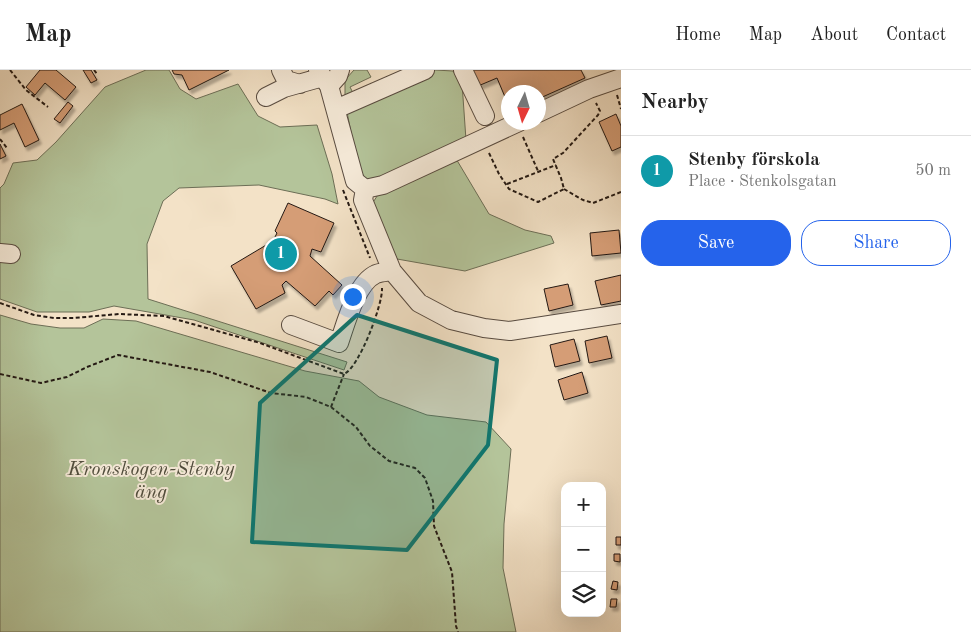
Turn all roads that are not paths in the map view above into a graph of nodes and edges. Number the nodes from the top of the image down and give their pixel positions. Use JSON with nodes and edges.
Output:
{"nodes":[{"id":1,"x":281,"y":70,"type":"edge"},
{"id":2,"x":340,"y":70,"type":"edge"},
{"id":3,"x":425,"y":70,"type":"edge"},
{"id":4,"x":463,"y":70,"type":"edge"},
{"id":5,"x":323,"y":78,"type":"edge"},
{"id":6,"x":300,"y":84,"type":"junction"},
{"id":7,"x":618,"y":84,"type":"edge"},
{"id":8,"x":266,"y":97,"type":"dead end"},
{"id":9,"x":336,"y":109,"type":"junction"},
{"id":10,"x":546,"y":109,"type":"edge"},
{"id":11,"x":485,"y":116,"type":"dead end"},
{"id":12,"x":504,"y":130,"type":"edge"},
{"id":13,"x":365,"y":189,"type":"junction"},
{"id":14,"x":384,"y":272,"type":"junction"},
{"id":15,"x":621,"y":314,"type":"edge"},
{"id":16,"x":291,"y":325,"type":"dead end"}],
"edges":[{"from":1,"to":6,"type":"street"},
{"from":2,"to":5,"type":"street"},
{"from":3,"to":9,"type":"street"},
{"from":4,"to":11,"type":"street"},
{"from":5,"to":6,"type":"street"},
{"from":5,"to":9,"type":"street"},
{"from":6,"to":8,"type":"street"},
{"from":7,"to":10,"type":"street"},
{"from":9,"to":13,"type":"street"},
{"from":12,"to":13,"type":"street"},
{"from":13,"to":14,"type":"street"},
{"from":14,"to":15,"type":"street"},
{"from":14,"to":16,"type":"street"}]}
